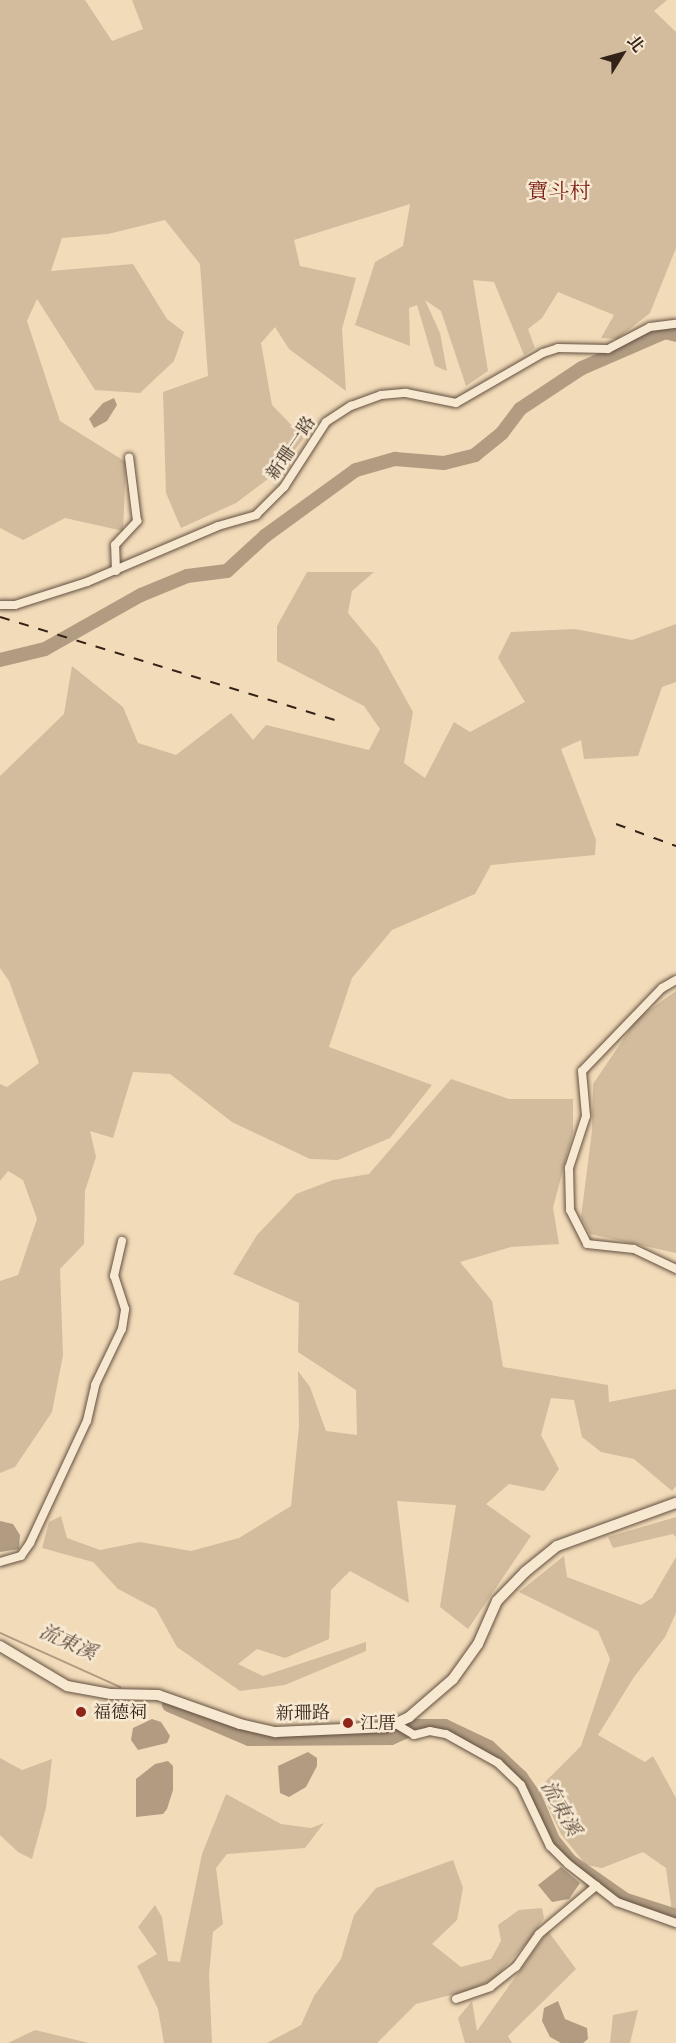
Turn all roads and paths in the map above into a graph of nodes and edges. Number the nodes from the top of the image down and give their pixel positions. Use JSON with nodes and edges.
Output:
{"nodes":[{"id":1,"x":676,"y":324,"type":"edge"},
{"id":2,"x":129,"y":457,"type":"dead end"},
{"id":3,"x":116,"y":571,"type":"junction"},
{"id":4,"x":0,"y":605,"type":"edge"},
{"id":5,"x":676,"y":980,"type":"edge"},
{"id":6,"x":122,"y":1241,"type":"dead end"},
{"id":7,"x":676,"y":1269,"type":"edge"},
{"id":8,"x":676,"y":1503,"type":"edge"},
{"id":9,"x":0,"y":1562,"type":"edge"},
{"id":10,"x":0,"y":1646,"type":"edge"},
{"id":11,"x":398,"y":1726,"type":"junction"},
{"id":12,"x":596,"y":1886,"type":"junction"},
{"id":13,"x":676,"y":1923,"type":"edge"},
{"id":14,"x":456,"y":1999,"type":"dead end"}],
"edges":[{"from":1,"to":3,"type":"street","name":"新珊一路"},
{"from":2,"to":3,"type":"street"},
{"from":3,"to":4,"type":"street","name":"新珊一路"},
{"from":5,"to":7,"type":"street"},
{"from":6,"to":9,"type":"street"},
{"from":8,"to":11,"type":"street"},
{"from":10,"to":11,"type":"street","name":"新珊路"},
{"from":11,"to":12,"type":"street"},
{"from":12,"to":13,"type":"street"},
{"from":12,"to":14,"type":"street"}]}
